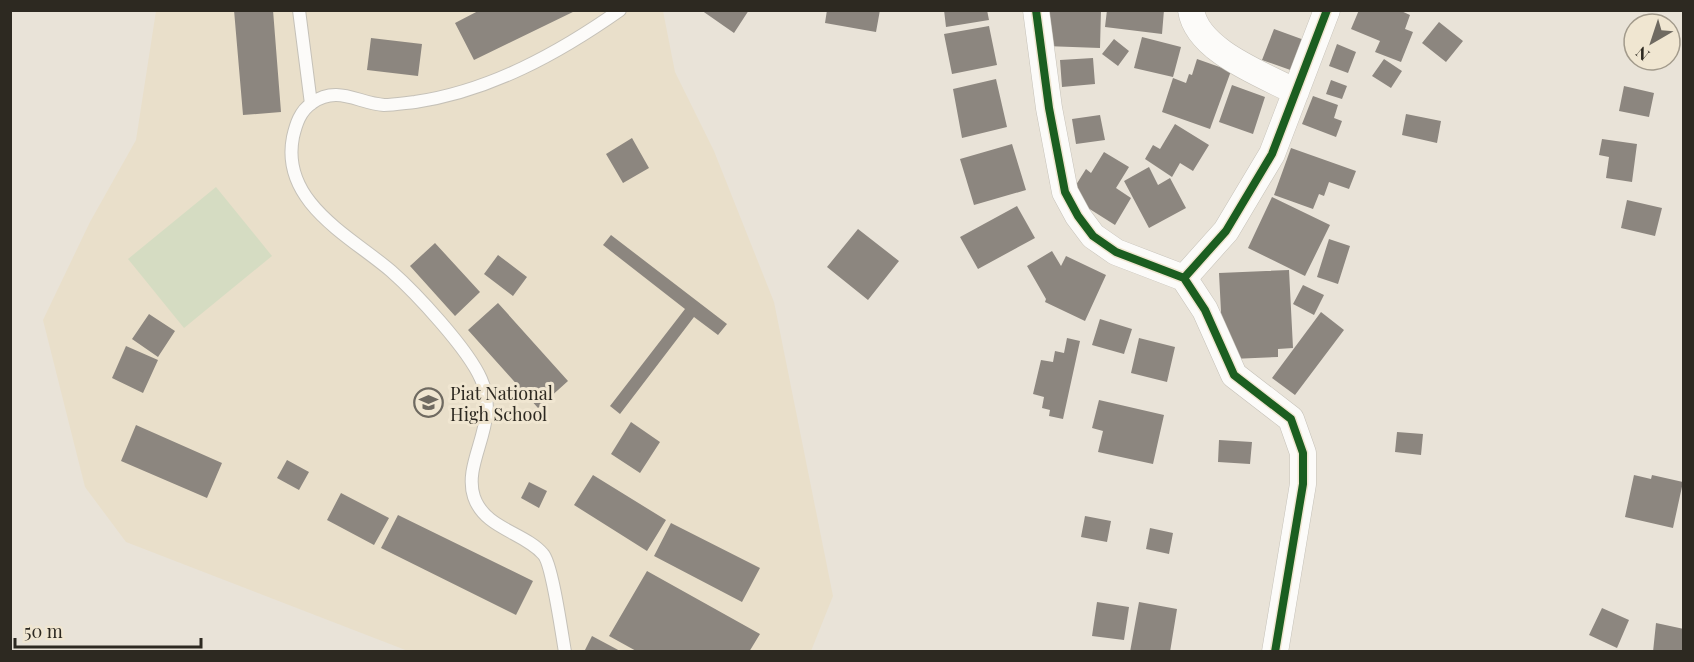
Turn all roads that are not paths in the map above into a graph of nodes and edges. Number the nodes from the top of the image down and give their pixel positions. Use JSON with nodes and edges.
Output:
{"nodes":[{"id":1,"x":299,"y":10,"type":"edge"},
{"id":2,"x":620,"y":10,"type":"edge"},
{"id":3,"x":1036,"y":10,"type":"edge"},
{"id":4,"x":1191,"y":10,"type":"edge"},
{"id":5,"x":1327,"y":10,"type":"edge"},
{"id":6,"x":1296,"y":92,"type":"junction"},
{"id":7,"x":311,"y":104,"type":"junction"},
{"id":8,"x":1184,"y":278,"type":"junction"},
{"id":9,"x":565,"y":651,"type":"edge"},
{"id":10,"x":1275,"y":651,"type":"edge"}],
"edges":[{"from":1,"to":7,"type":"lane"},
{"from":2,"to":7,"type":"lane"},
{"from":3,"to":8,"type":"street"},
{"from":4,"to":6,"type":"street"},
{"from":5,"to":6,"type":"street"},
{"from":6,"to":8,"type":"street"},
{"from":7,"to":9,"type":"lane"},
{"from":8,"to":10,"type":"street"}]}
